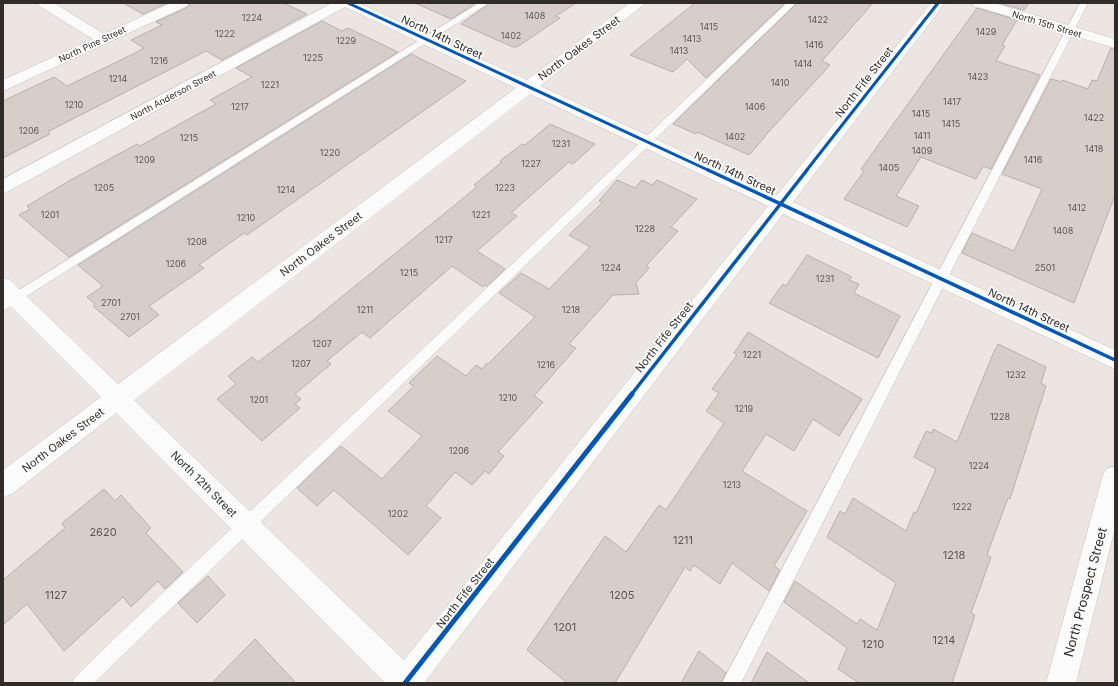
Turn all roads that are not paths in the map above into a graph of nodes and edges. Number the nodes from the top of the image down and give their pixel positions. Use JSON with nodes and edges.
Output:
{"nodes":[{"id":1,"x":44,"y":3,"type":"edge"},
{"id":2,"x":182,"y":3,"type":"edge"},
{"id":3,"x":342,"y":3,"type":"edge"},
{"id":4,"x":348,"y":3,"type":"edge"},
{"id":5,"x":485,"y":3,"type":"edge"},
{"id":6,"x":639,"y":3,"type":"edge"},
{"id":7,"x":792,"y":3,"type":"edge"},
{"id":8,"x":938,"y":3,"type":"edge"},
{"id":9,"x":979,"y":3,"type":"edge"},
{"id":10,"x":1084,"y":3,"type":"edge"},
{"id":11,"x":1070,"y":30,"type":"junction"},
{"id":12,"x":103,"y":39,"type":"junction"},
{"id":13,"x":426,"y":40,"type":"junction"},
{"id":14,"x":1115,"y":44,"type":"edge"},
{"id":15,"x":3,"y":86,"type":"edge"},
{"id":16,"x":528,"y":87,"type":"junction"},
{"id":17,"x":645,"y":141,"type":"junction"},
{"id":18,"x":3,"y":187,"type":"edge"},
{"id":19,"x":780,"y":204,"type":"junction"},
{"id":20,"x":941,"y":279,"type":"junction"},
{"id":21,"x":7,"y":297,"type":"edge"},
{"id":22,"x":1115,"y":360,"type":"edge"},
{"id":23,"x":117,"y":398,"type":"junction"},
{"id":24,"x":1115,"y":478,"type":"edge"},
{"id":25,"x":3,"y":485,"type":"edge"},
{"id":26,"x":246,"y":526,"type":"junction"},
{"id":27,"x":81,"y":683,"type":"edge"},
{"id":28,"x":406,"y":683,"type":"edge"},
{"id":29,"x":731,"y":683,"type":"edge"},
{"id":30,"x":1061,"y":683,"type":"edge"}],
"edges":[{"from":1,"to":12,"type":"street"},
{"from":2,"to":12,"type":"street","name":"North Pine Street"},
{"from":3,"to":18,"type":"street","name":"North Anderson Street"},
{"from":4,"to":13,"type":"street","name":"North 14th Street"},
{"from":5,"to":13,"type":"lane"},
{"from":6,"to":16,"type":"street","name":"North Oakes Street"},
{"from":7,"to":17,"type":"lane"},
{"from":8,"to":19,"type":"street","name":"North Fife Street"},
{"from":9,"to":11,"type":"street","name":"North 15th Street"},
{"from":10,"to":11,"type":"lane"},
{"from":11,"to":14,"type":"street","name":"North 15th Street"},
{"from":11,"to":20,"type":"lane"},
{"from":12,"to":15,"type":"street","name":"North Pine Street"},
{"from":13,"to":16,"type":"street","name":"North 14th Street"},
{"from":13,"to":21,"type":"lane"},
{"from":16,"to":17,"type":"street","name":"North 14th Street"},
{"from":16,"to":23,"type":"street","name":"North Oakes Street"},
{"from":17,"to":19,"type":"street","name":"North 14th Street"},
{"from":17,"to":26,"type":"lane"},
{"from":19,"to":20,"type":"street","name":"North 14th Street"},
{"from":19,"to":28,"type":"street","name":"North Fife Street"},
{"from":20,"to":22,"type":"street","name":"North 14th Street"},
{"from":20,"to":29,"type":"lane"},
{"from":21,"to":23,"type":"street","name":"North 12th Street"},
{"from":23,"to":25,"type":"street","name":"North Oakes Street"},
{"from":23,"to":26,"type":"street","name":"North 12th Street"},
{"from":24,"to":30,"type":"street","name":"North Prospect Street"},
{"from":26,"to":27,"type":"lane"},
{"from":26,"to":28,"type":"street","name":"North 12th Street"}]}
